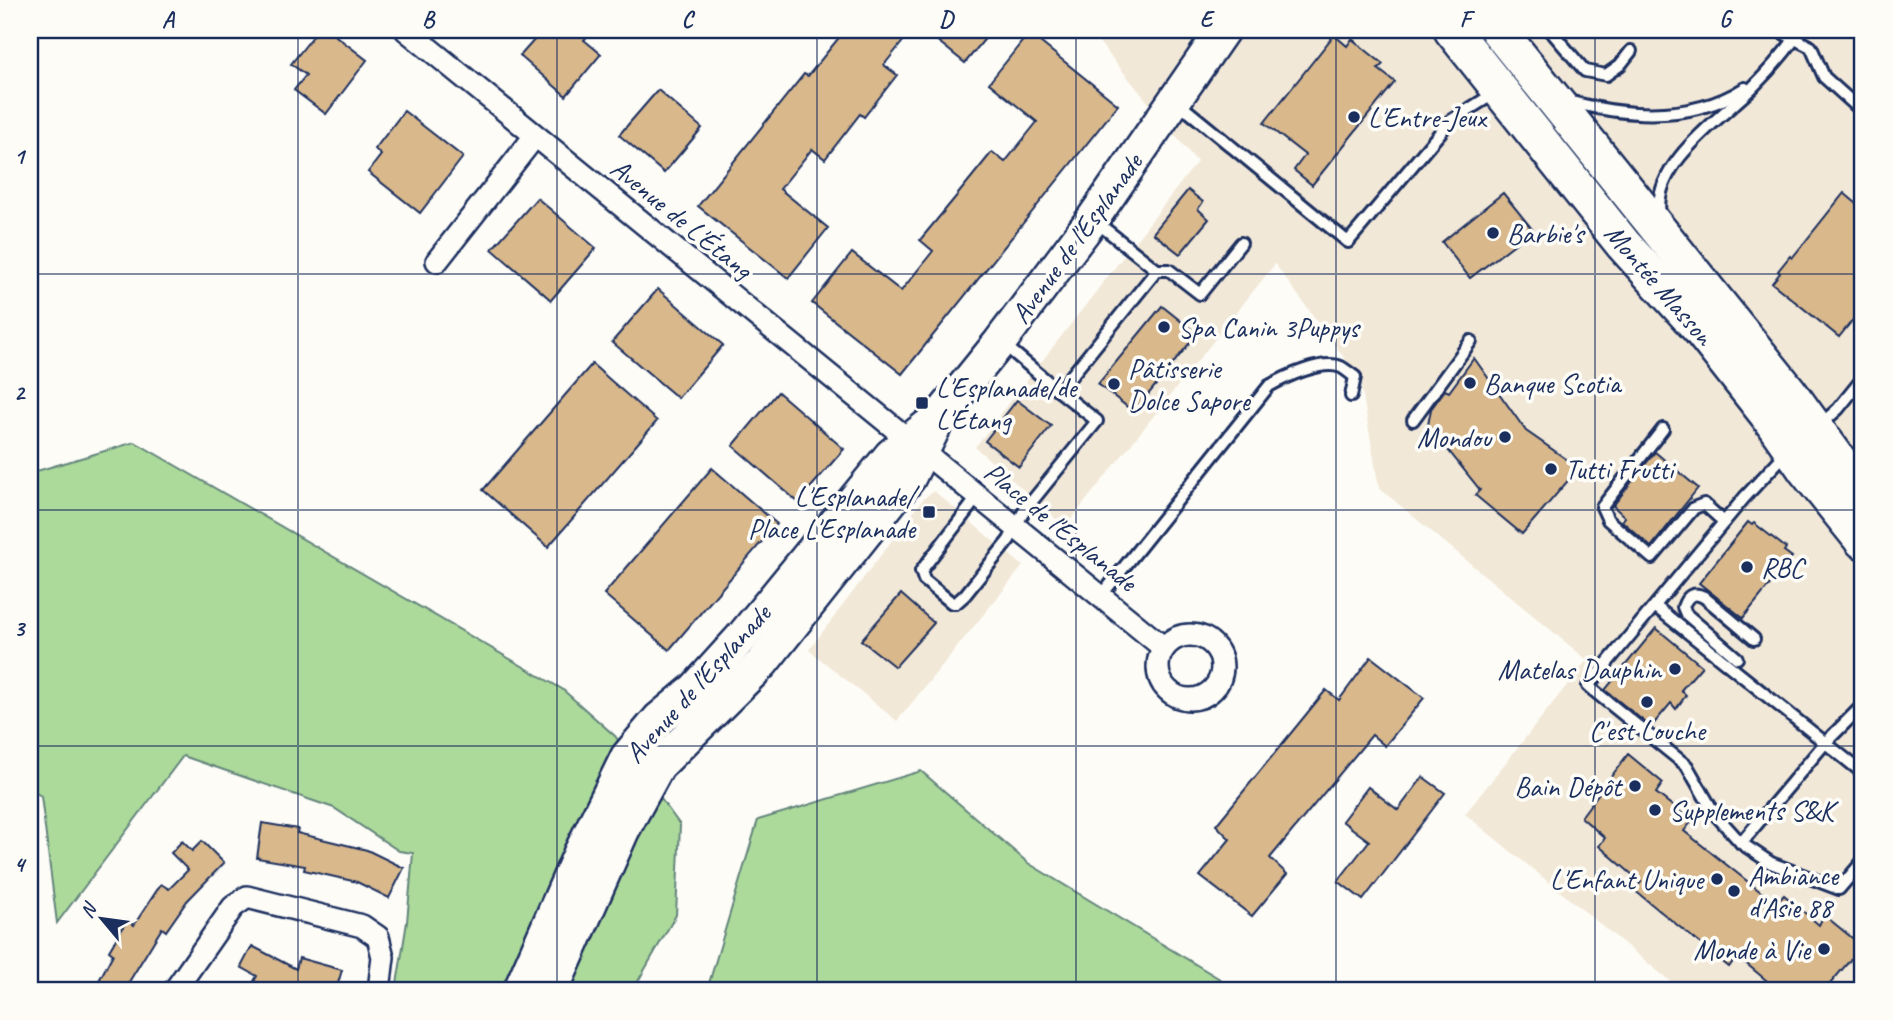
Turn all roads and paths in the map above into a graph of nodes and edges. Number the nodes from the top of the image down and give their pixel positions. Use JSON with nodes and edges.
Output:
{"nodes":[{"id":1,"x":406,"y":30,"type":"edge"},
{"id":2,"x":1239,"y":30,"type":"edge"},
{"id":3,"x":1452,"y":30,"type":"edge"},
{"id":4,"x":1498,"y":30,"type":"edge"},
{"id":5,"x":1550,"y":30,"type":"edge"},
{"id":6,"x":1777,"y":30,"type":"edge"},
{"id":7,"x":1798,"y":34,"type":"edge"},
{"id":8,"x":1215,"y":41,"type":"edge"},
{"id":9,"x":1631,"y":51,"type":"dead end"},
{"id":10,"x":1765,"y":74,"type":"junction"},
{"id":11,"x":1500,"y":89,"type":"junction"},
{"id":12,"x":1552,"y":97,"type":"junction"},
{"id":13,"x":1175,"y":101,"type":"junction"},
{"id":14,"x":1863,"y":112,"type":"edge"},
{"id":15,"x":535,"y":136,"type":"junction"},
{"id":16,"x":1092,"y":220,"type":"junction"},
{"id":17,"x":1241,"y":243,"type":"dead end"},
{"id":18,"x":1674,"y":250,"type":"junction"},
{"id":19,"x":437,"y":261,"type":"dead end"},
{"id":20,"x":1157,"y":270,"type":"junction"},
{"id":21,"x":1471,"y":341,"type":"dead end"},
{"id":22,"x":1000,"y":342,"type":"junction"},
{"id":23,"x":1863,"y":379,"type":"edge"},
{"id":24,"x":1059,"y":391,"type":"junction"},
{"id":25,"x":1351,"y":396,"type":"dead end"},
{"id":26,"x":1413,"y":420,"type":"dead end"},
{"id":27,"x":1663,"y":429,"type":"dead end"},
{"id":28,"x":1803,"y":440,"type":"junction"},
{"id":29,"x":917,"y":444,"type":"junction"},
{"id":30,"x":1863,"y":494,"type":"edge"},
{"id":31,"x":979,"y":495,"type":"junction"},
{"id":32,"x":1724,"y":522,"type":"junction"},
{"id":33,"x":1016,"y":526,"type":"junction"},
{"id":34,"x":1863,"y":541,"type":"edge"},
{"id":35,"x":1101,"y":596,"type":"junction"},
{"id":36,"x":1656,"y":607,"type":"junction"},
{"id":37,"x":1754,"y":639,"type":"dead end"},
{"id":38,"x":1164,"y":648,"type":"dead end"},
{"id":39,"x":1737,"y":658,"type":"dead end"},
{"id":40,"x":1863,"y":705,"type":"edge"},
{"id":41,"x":1825,"y":743,"type":"junction"},
{"id":42,"x":1863,"y":773,"type":"edge"},
{"id":43,"x":1741,"y":842,"type":"junction"},
{"id":44,"x":1863,"y":861,"type":"edge"},
{"id":45,"x":175,"y":990,"type":"edge"},
{"id":46,"x":379,"y":990,"type":"edge"},
{"id":47,"x":520,"y":990,"type":"edge"},
{"id":48,"x":552,"y":990,"type":"edge"}],
"edges":[{"from":1,"to":15,"type":"street","name":"Avenue de L'Étang"},
{"from":2,"to":8,"type":"street","name":"Avenue de l'Esplanade"},
{"from":3,"to":11,"type":"main road","name":"Montée Masson"},
{"from":4,"to":12,"type":"main road","name":"Montée Masson"},
{"from":5,"to":9,"type":"lane"},
{"from":6,"to":7,"type":"lane"},
{"from":7,"to":10,"type":"lane"},
{"from":7,"to":14,"type":"lane"},
{"from":8,"to":13,"type":"street","name":"Avenue de l'Esplanade"},
{"from":10,"to":12,"type":"lane"},
{"from":10,"to":18,"type":"lane"},
{"from":11,"to":13,"type":"lane"},
{"from":11,"to":28,"type":"main road","name":"Montée Masson"},
{"from":12,"to":18,"type":"main road","name":"Montée Masson"},
{"from":13,"to":16,"type":"street","name":"Avenue de l'Esplanade"},
{"from":15,"to":19,"type":"street"},
{"from":15,"to":29,"type":"street","name":"Avenue de L'Étang"},
{"from":16,"to":20,"type":"lane"},
{"from":16,"to":22,"type":"street","name":"Avenue de l'Esplanade"},
{"from":17,"to":20,"type":"lane"},
{"from":18,"to":28,"type":"main road","name":"Montée Masson"},
{"from":20,"to":24,"type":"lane"},
{"from":21,"to":26,"type":"lane"},
{"from":22,"to":24,"type":"lane"},
{"from":22,"to":29,"type":"street","name":"Avenue de l'Esplanade"},
{"from":23,"to":28,"type":"lane"},
{"from":24,"to":33,"type":"lane"},
{"from":25,"to":35,"type":"lane"},
{"from":27,"to":32,"type":"lane"},
{"from":28,"to":30,"type":"main road","name":"Montée Masson"},
{"from":28,"to":32,"type":"lane"},
{"from":28,"to":34,"type":"main road","name":"Montée Masson"},
{"from":29,"to":31,"type":"street","name":"Place de l'Esplanade"},
{"from":29,"to":47,"type":"street","name":"Avenue de l'Esplanade"},
{"from":29,"to":48,"type":"street","name":"Avenue de l'Esplanade"},
{"from":31,"to":33,"type":"street","name":"Place de l'Esplanade"},
{"from":31,"to":33,"type":"lane"},
{"from":32,"to":36,"type":"lane"},
{"from":33,"to":35,"type":"street","name":"Place de l'Esplanade"},
{"from":35,"to":38,"type":"street","name":"Place de l'Esplanade"},
{"from":36,"to":41,"type":"lane"},
{"from":36,"to":43,"type":"lane"},
{"from":37,"to":39,"type":"lane"},
{"from":40,"to":41,"type":"lane"},
{"from":41,"to":42,"type":"lane"},
{"from":41,"to":43,"type":"lane"},
{"from":43,"to":44,"type":"lane"},
{"from":45,"to":46,"type":"street"}]}
